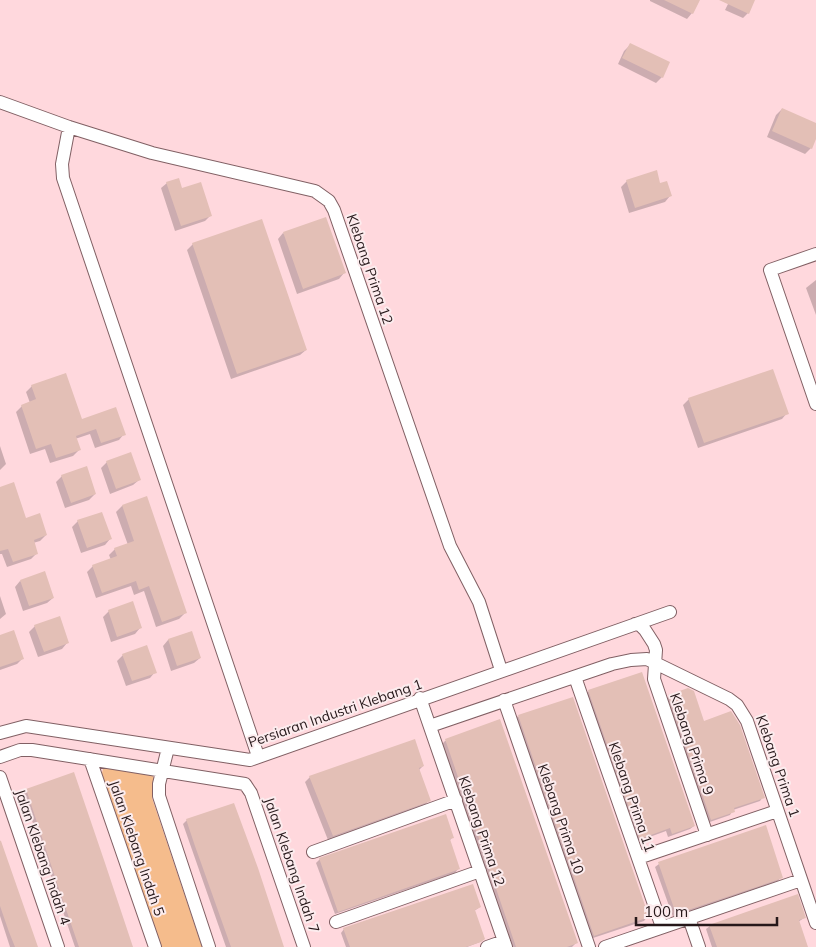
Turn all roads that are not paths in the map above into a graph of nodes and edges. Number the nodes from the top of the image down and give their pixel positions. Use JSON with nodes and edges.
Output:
{"nodes":[{"id":1,"x":0,"y":102,"type":"edge"},
{"id":2,"x":69,"y":127,"type":"junction"},
{"id":3,"x":816,"y":254,"type":"edge"},
{"id":4,"x":816,"y":404,"type":"edge"},
{"id":5,"x":670,"y":612,"type":"dead end"},
{"id":6,"x":635,"y":624,"type":"junction"},
{"id":7,"x":655,"y":663,"type":"junction"},
{"id":8,"x":501,"y":670,"type":"junction"},
{"id":9,"x":574,"y":677,"type":"junction"},
{"id":10,"x":420,"y":698,"type":"junction"},
{"id":11,"x":504,"y":700,"type":"junction"},
{"id":12,"x":430,"y":726,"type":"junction"},
{"id":13,"x":0,"y":733,"type":"edge"},
{"id":14,"x":168,"y":748,"type":"junction"},
{"id":15,"x":258,"y":756,"type":"junction"},
{"id":16,"x":0,"y":757,"type":"edge"},
{"id":17,"x":90,"y":759,"type":"junction"},
{"id":18,"x":163,"y":770,"type":"junction"},
{"id":19,"x":0,"y":776,"type":"edge"},
{"id":20,"x":456,"y":800,"type":"junction"},
{"id":21,"x":777,"y":811,"type":"junction"},
{"id":22,"x":707,"y":835,"type":"junction"},
{"id":23,"x":313,"y":852,"type":"dead end"},
{"id":24,"x":638,"y":858,"type":"junction"},
{"id":25,"x":480,"y":871,"type":"junction"},
{"id":26,"x":801,"y":880,"type":"junction"},
{"id":27,"x":689,"y":918,"type":"junction"},
{"id":28,"x":336,"y":922,"type":"dead end"},
{"id":29,"x":816,"y":923,"type":"edge"},
{"id":30,"x":662,"y":927,"type":"junction"},
{"id":31,"x":505,"y":944,"type":"edge"},
{"id":32,"x":58,"y":947,"type":"edge"},
{"id":33,"x":155,"y":947,"type":"edge"},
{"id":34,"x":209,"y":947,"type":"edge"},
{"id":35,"x":304,"y":947,"type":"edge"},
{"id":36,"x":487,"y":947,"type":"edge"},
{"id":37,"x":589,"y":947,"type":"edge"},
{"id":38,"x":604,"y":947,"type":"edge"},
{"id":39,"x":699,"y":947,"type":"edge"}],
"edges":[{"from":1,"to":2,"type":"street","name":"Klebang Prima 12"},
{"from":2,"to":8,"type":"street","name":"Klebang Prima 12"},
{"from":2,"to":15,"type":"street"},
{"from":3,"to":4,"type":"street"},
{"from":5,"to":6,"type":"street","name":"Persiaran Industri Klebang 1"},
{"from":6,"to":7,"type":"street","name":"Klebang Prima 9"},
{"from":6,"to":8,"type":"street","name":"Persiaran Industri Klebang 1"},
{"from":7,"to":9,"type":"street","name":"Klebang Prima 1"},
{"from":7,"to":21,"type":"street","name":"Klebang Prima 1"},
{"from":7,"to":22,"type":"street","name":"Klebang Prima 9"},
{"from":8,"to":10,"type":"street","name":"Persiaran Industri Klebang 1"},
{"from":9,"to":11,"type":"street","name":"Klebang Prima 1"},
{"from":9,"to":24,"type":"street","name":"Klebang Prima 11"},
{"from":10,"to":12,"type":"street","name":"Klebang Prima 12"},
{"from":10,"to":15,"type":"street","name":"Persiaran Industri Klebang 1"},
{"from":11,"to":12,"type":"street","name":"Klebang Prima 1"},
{"from":11,"to":37,"type":"street","name":"Klebang Prima 10"},
{"from":12,"to":20,"type":"street","name":"Klebang Prima 12"},
{"from":13,"to":14,"type":"street","name":"Persiaran Industri Klebang 1"},
{"from":14,"to":15,"type":"street","name":"Persiaran Industri Klebang 1"},
{"from":14,"to":18,"type":"street"},
{"from":16,"to":17,"type":"street"},
{"from":17,"to":18,"type":"street"},
{"from":17,"to":33,"type":"street","name":"Jalan Klebang Indah 5"},
{"from":18,"to":34,"type":"street"},
{"from":18,"to":35,"type":"street","name":"Jalan Klebang Indah 7"},
{"from":19,"to":32,"type":"street","name":"Jalan Klebang Indah 4"},
{"from":20,"to":23,"type":"street"},
{"from":20,"to":25,"type":"street","name":"Klebang Prima 12"},
{"from":21,"to":22,"type":"street"},
{"from":21,"to":26,"type":"street","name":"Klebang Prima 1"},
{"from":22,"to":24,"type":"street"},
{"from":24,"to":30,"type":"street","name":"Klebang Prima 11"},
{"from":25,"to":28,"type":"street"},
{"from":25,"to":31,"type":"street","name":"Klebang Prima 12"},
{"from":26,"to":27,"type":"street"},
{"from":26,"to":29,"type":"street","name":"Klebang Prima 1"},
{"from":27,"to":30,"type":"street"},
{"from":27,"to":39,"type":"street"},
{"from":30,"to":38,"type":"street"},
{"from":31,"to":36,"type":"street"}]}
